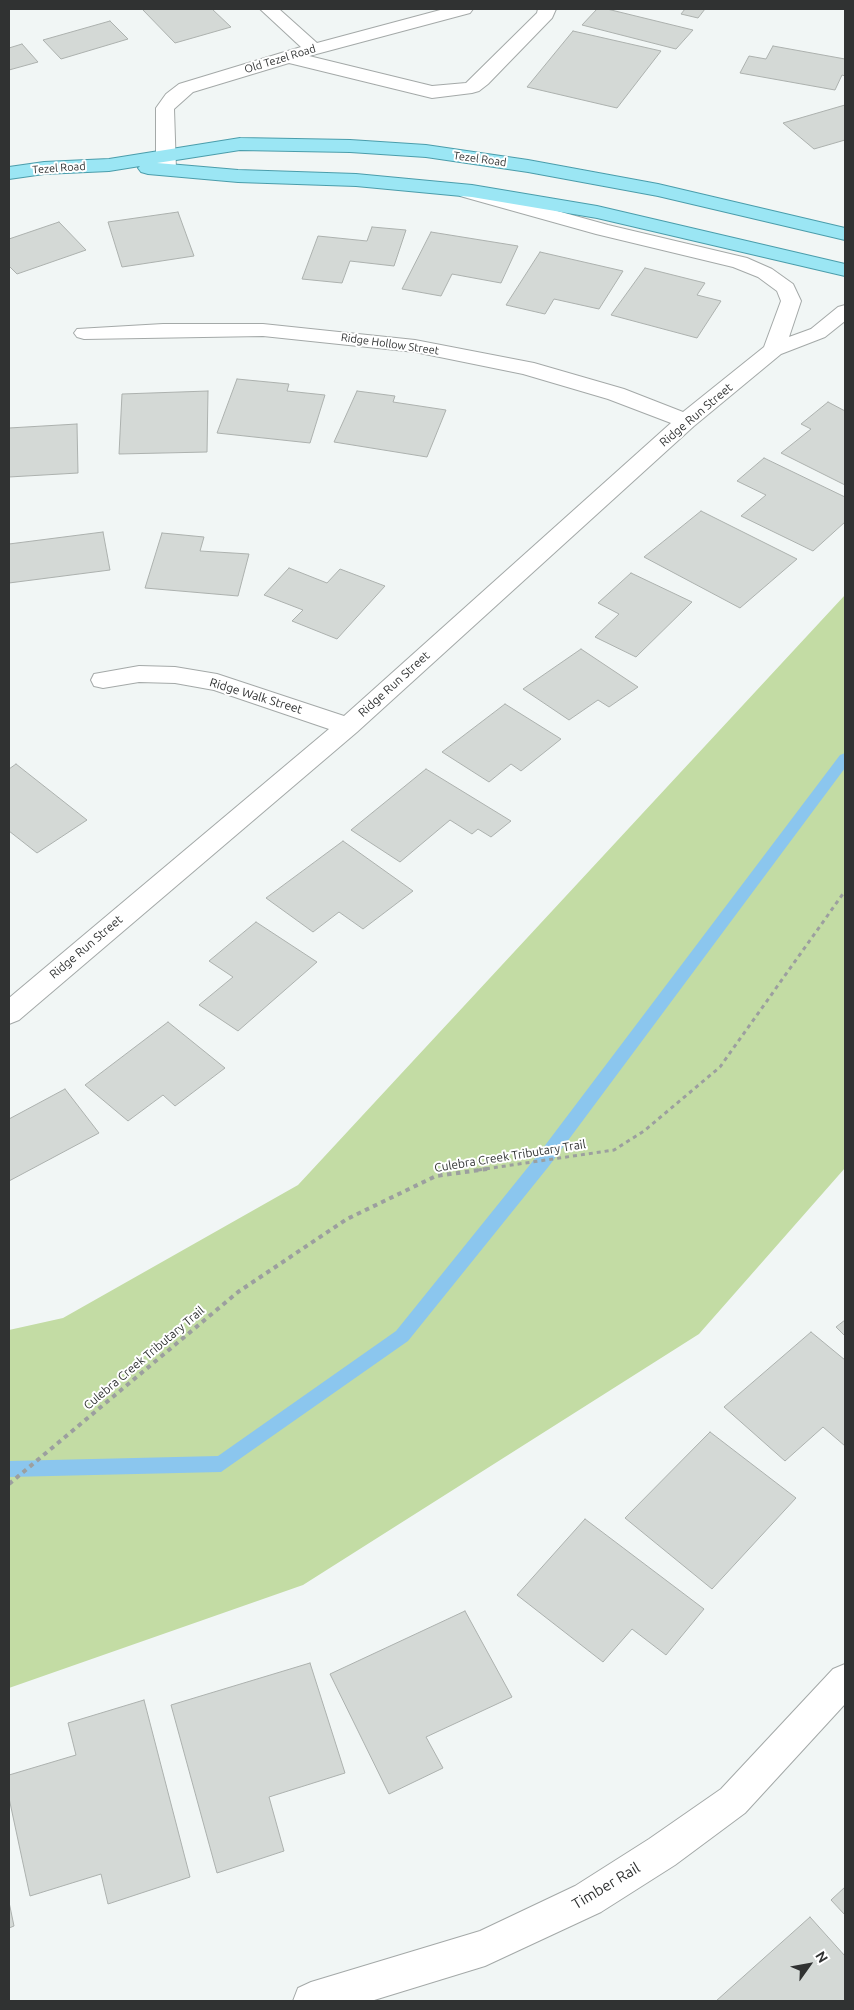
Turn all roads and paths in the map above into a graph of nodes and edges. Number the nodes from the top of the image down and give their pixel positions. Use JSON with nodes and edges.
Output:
{"nodes":[{"id":1,"x":269,"y":9,"type":"edge"},
{"id":2,"x":464,"y":9,"type":"edge"},
{"id":3,"x":547,"y":9,"type":"edge"},
{"id":4,"x":314,"y":49,"type":"junction"},
{"id":5,"x":286,"y":57,"type":"junction"},
{"id":6,"x":166,"y":162,"type":"junction"},
{"id":7,"x":9,"y":173,"type":"edge"},
{"id":8,"x":460,"y":190,"type":"junction"},
{"id":9,"x":845,"y":234,"type":"edge"},
{"id":10,"x":845,"y":270,"type":"edge"},
{"id":11,"x":845,"y":311,"type":"edge"},
{"id":12,"x":84,"y":333,"type":"dead end"},
{"id":13,"x":774,"y":350,"type":"junction"},
{"id":14,"x":686,"y":421,"type":"junction"},
{"id":15,"x":102,"y":680,"type":"dead end"},
{"id":16,"x":348,"y":726,"type":"junction"},
{"id":17,"x":845,"y":890,"type":"edge"},
{"id":18,"x":9,"y":1013,"type":"edge"},
{"id":19,"x":9,"y":1484,"type":"edge"},
{"id":20,"x":845,"y":1680,"type":"edge"},
{"id":21,"x":311,"y":2001,"type":"edge"}],
"edges":[{"from":1,"to":4,"type":"street"},
{"from":2,"to":4,"type":"street","name":"Old Tezel Road"},
{"from":3,"to":5,"type":"street"},
{"from":4,"to":5,"type":"street","name":"Old Tezel Road"},
{"from":5,"to":6,"type":"street","name":"Old Tezel Road"},
{"from":6,"to":7,"type":"main road","name":"Tezel Road"},
{"from":6,"to":8,"type":"main road","name":"Tezel Road"},
{"from":6,"to":9,"type":"main road","name":"Tezel Road"},
{"from":8,"to":10,"type":"main road","name":"Tezel Road"},
{"from":8,"to":13,"type":"street"},
{"from":11,"to":13,"type":"street","name":"Ridge Run Street"},
{"from":12,"to":14,"type":"street","name":"Ridge Hollow Street"},
{"from":13,"to":14,"type":"street","name":"Ridge Run Street"},
{"from":14,"to":16,"type":"street","name":"Ridge Run Street"},
{"from":15,"to":16,"type":"street","name":"Ridge Walk Street"},
{"from":16,"to":18,"type":"street","name":"Ridge Run Street"},
{"from":17,"to":19,"type":"path","name":"Culebra Creek Tributary Trail"},
{"from":20,"to":21,"type":"street","name":"Timber Rail"}]}
